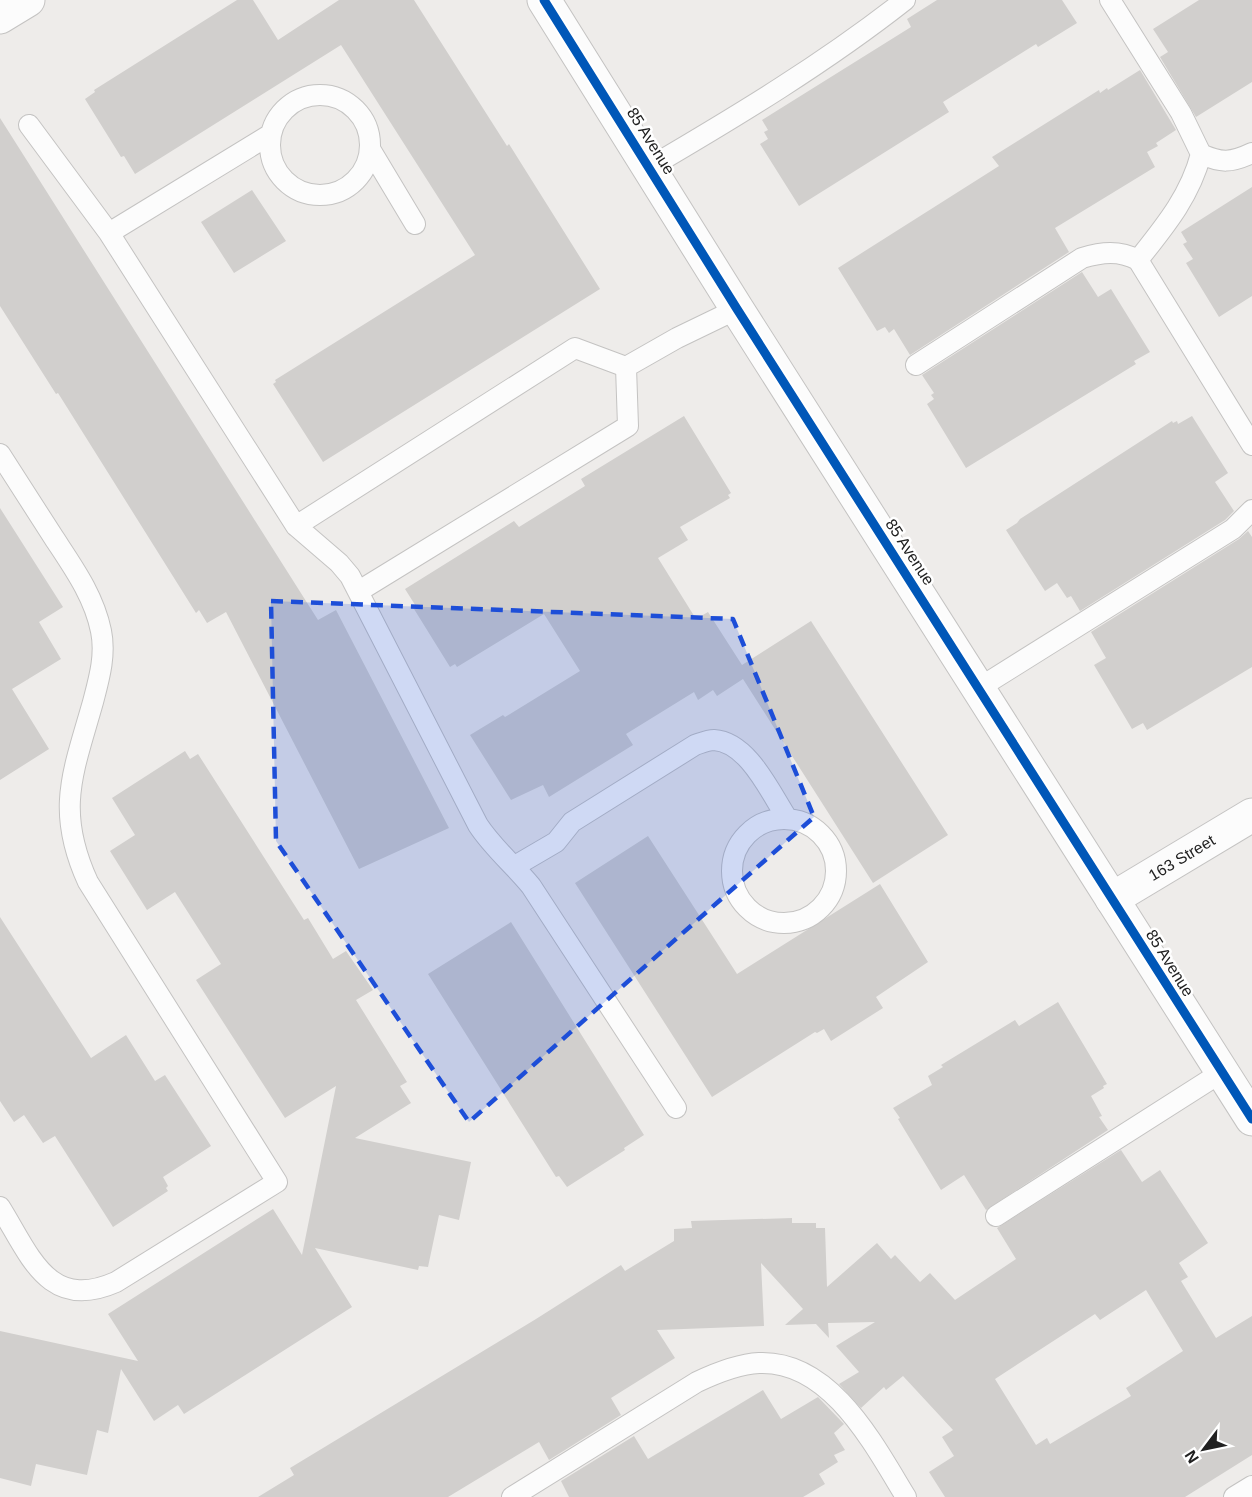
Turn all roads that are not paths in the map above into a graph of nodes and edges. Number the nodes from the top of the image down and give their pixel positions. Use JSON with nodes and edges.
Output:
{"nodes":[{"id":1,"x":28,"y":0,"type":"edge"},
{"id":2,"x":544,"y":0,"type":"edge"},
{"id":3,"x":904,"y":0,"type":"edge"},
{"id":4,"x":1110,"y":0,"type":"edge"},
{"id":5,"x":0,"y":17,"type":"edge"},
{"id":6,"x":29,"y":125,"type":"dead end"},
{"id":7,"x":271,"y":134,"type":"junction"},
{"id":8,"x":370,"y":149,"type":"junction"},
{"id":9,"x":1252,"y":153,"type":"edge"},
{"id":10,"x":1201,"y":154,"type":"junction"},
{"id":11,"x":650,"y":167,"type":"junction"},
{"id":12,"x":415,"y":224,"type":"dead end"},
{"id":13,"x":109,"y":233,"type":"junction"},
{"id":14,"x":1138,"y":260,"type":"junction"},
{"id":15,"x":737,"y":309,"type":"junction"},
{"id":16,"x":916,"y":365,"type":"dead end"},
{"id":17,"x":626,"y":367,"type":"junction"},
{"id":18,"x":1252,"y":445,"type":"edge"},
{"id":19,"x":0,"y":454,"type":"edge"},
{"id":20,"x":1252,"y":510,"type":"edge"},
{"id":21,"x":296,"y":526,"type":"junction"},
{"id":22,"x":359,"y":591,"type":"junction"},
{"id":23,"x":979,"y":688,"type":"junction"},
{"id":24,"x":1252,"y":815,"type":"edge"},
{"id":25,"x":787,"y":818,"type":"junction"},
{"id":26,"x":515,"y":866,"type":"junction"},
{"id":27,"x":1112,"y":899,"type":"junction"},
{"id":28,"x":1222,"y":1072,"type":"junction"},
{"id":29,"x":676,"y":1108,"type":"dead end"},
{"id":30,"x":1252,"y":1119,"type":"edge"},
{"id":31,"x":0,"y":1207,"type":"edge"},
{"id":32,"x":996,"y":1216,"type":"dead end"},
{"id":33,"x":1252,"y":1486,"type":"edge"},
{"id":34,"x":512,"y":1497,"type":"edge"},
{"id":35,"x":906,"y":1497,"type":"edge"},
{"id":36,"x":1234,"y":1497,"type":"edge"}],
"edges":[{"from":1,"to":5,"type":"street"},
{"from":2,"to":11,"type":"street","name":"85 Avenue"},
{"from":3,"to":11,"type":"lane"},
{"from":4,"to":10,"type":"lane"},
{"from":6,"to":13,"type":"lane"},
{"from":7,"to":8,"type":"lane"},
{"from":7,"to":8,"type":"lane"},
{"from":7,"to":13,"type":"lane"},
{"from":8,"to":12,"type":"lane"},
{"from":9,"to":10,"type":"lane"},
{"from":10,"to":14,"type":"lane"},
{"from":11,"to":15,"type":"street","name":"85 Avenue"},
{"from":13,"to":21,"type":"lane"},
{"from":14,"to":16,"type":"lane"},
{"from":14,"to":18,"type":"lane"},
{"from":15,"to":17,"type":"lane"},
{"from":15,"to":23,"type":"street","name":"85 Avenue"},
{"from":17,"to":21,"type":"lane"},
{"from":17,"to":22,"type":"lane"},
{"from":19,"to":31,"type":"lane"},
{"from":20,"to":23,"type":"lane"},
{"from":21,"to":22,"type":"lane"},
{"from":22,"to":26,"type":"lane"},
{"from":23,"to":27,"type":"street","name":"85 Avenue"},
{"from":24,"to":27,"type":"street","name":"163 Street"},
{"from":25,"to":25,"type":"lane"},
{"from":25,"to":26,"type":"lane"},
{"from":26,"to":29,"type":"lane"},
{"from":27,"to":28,"type":"street","name":"85 Avenue"},
{"from":28,"to":30,"type":"street","name":"85 Avenue"},
{"from":28,"to":32,"type":"lane"},
{"from":33,"to":36,"type":"lane"},
{"from":34,"to":35,"type":"lane"}]}
